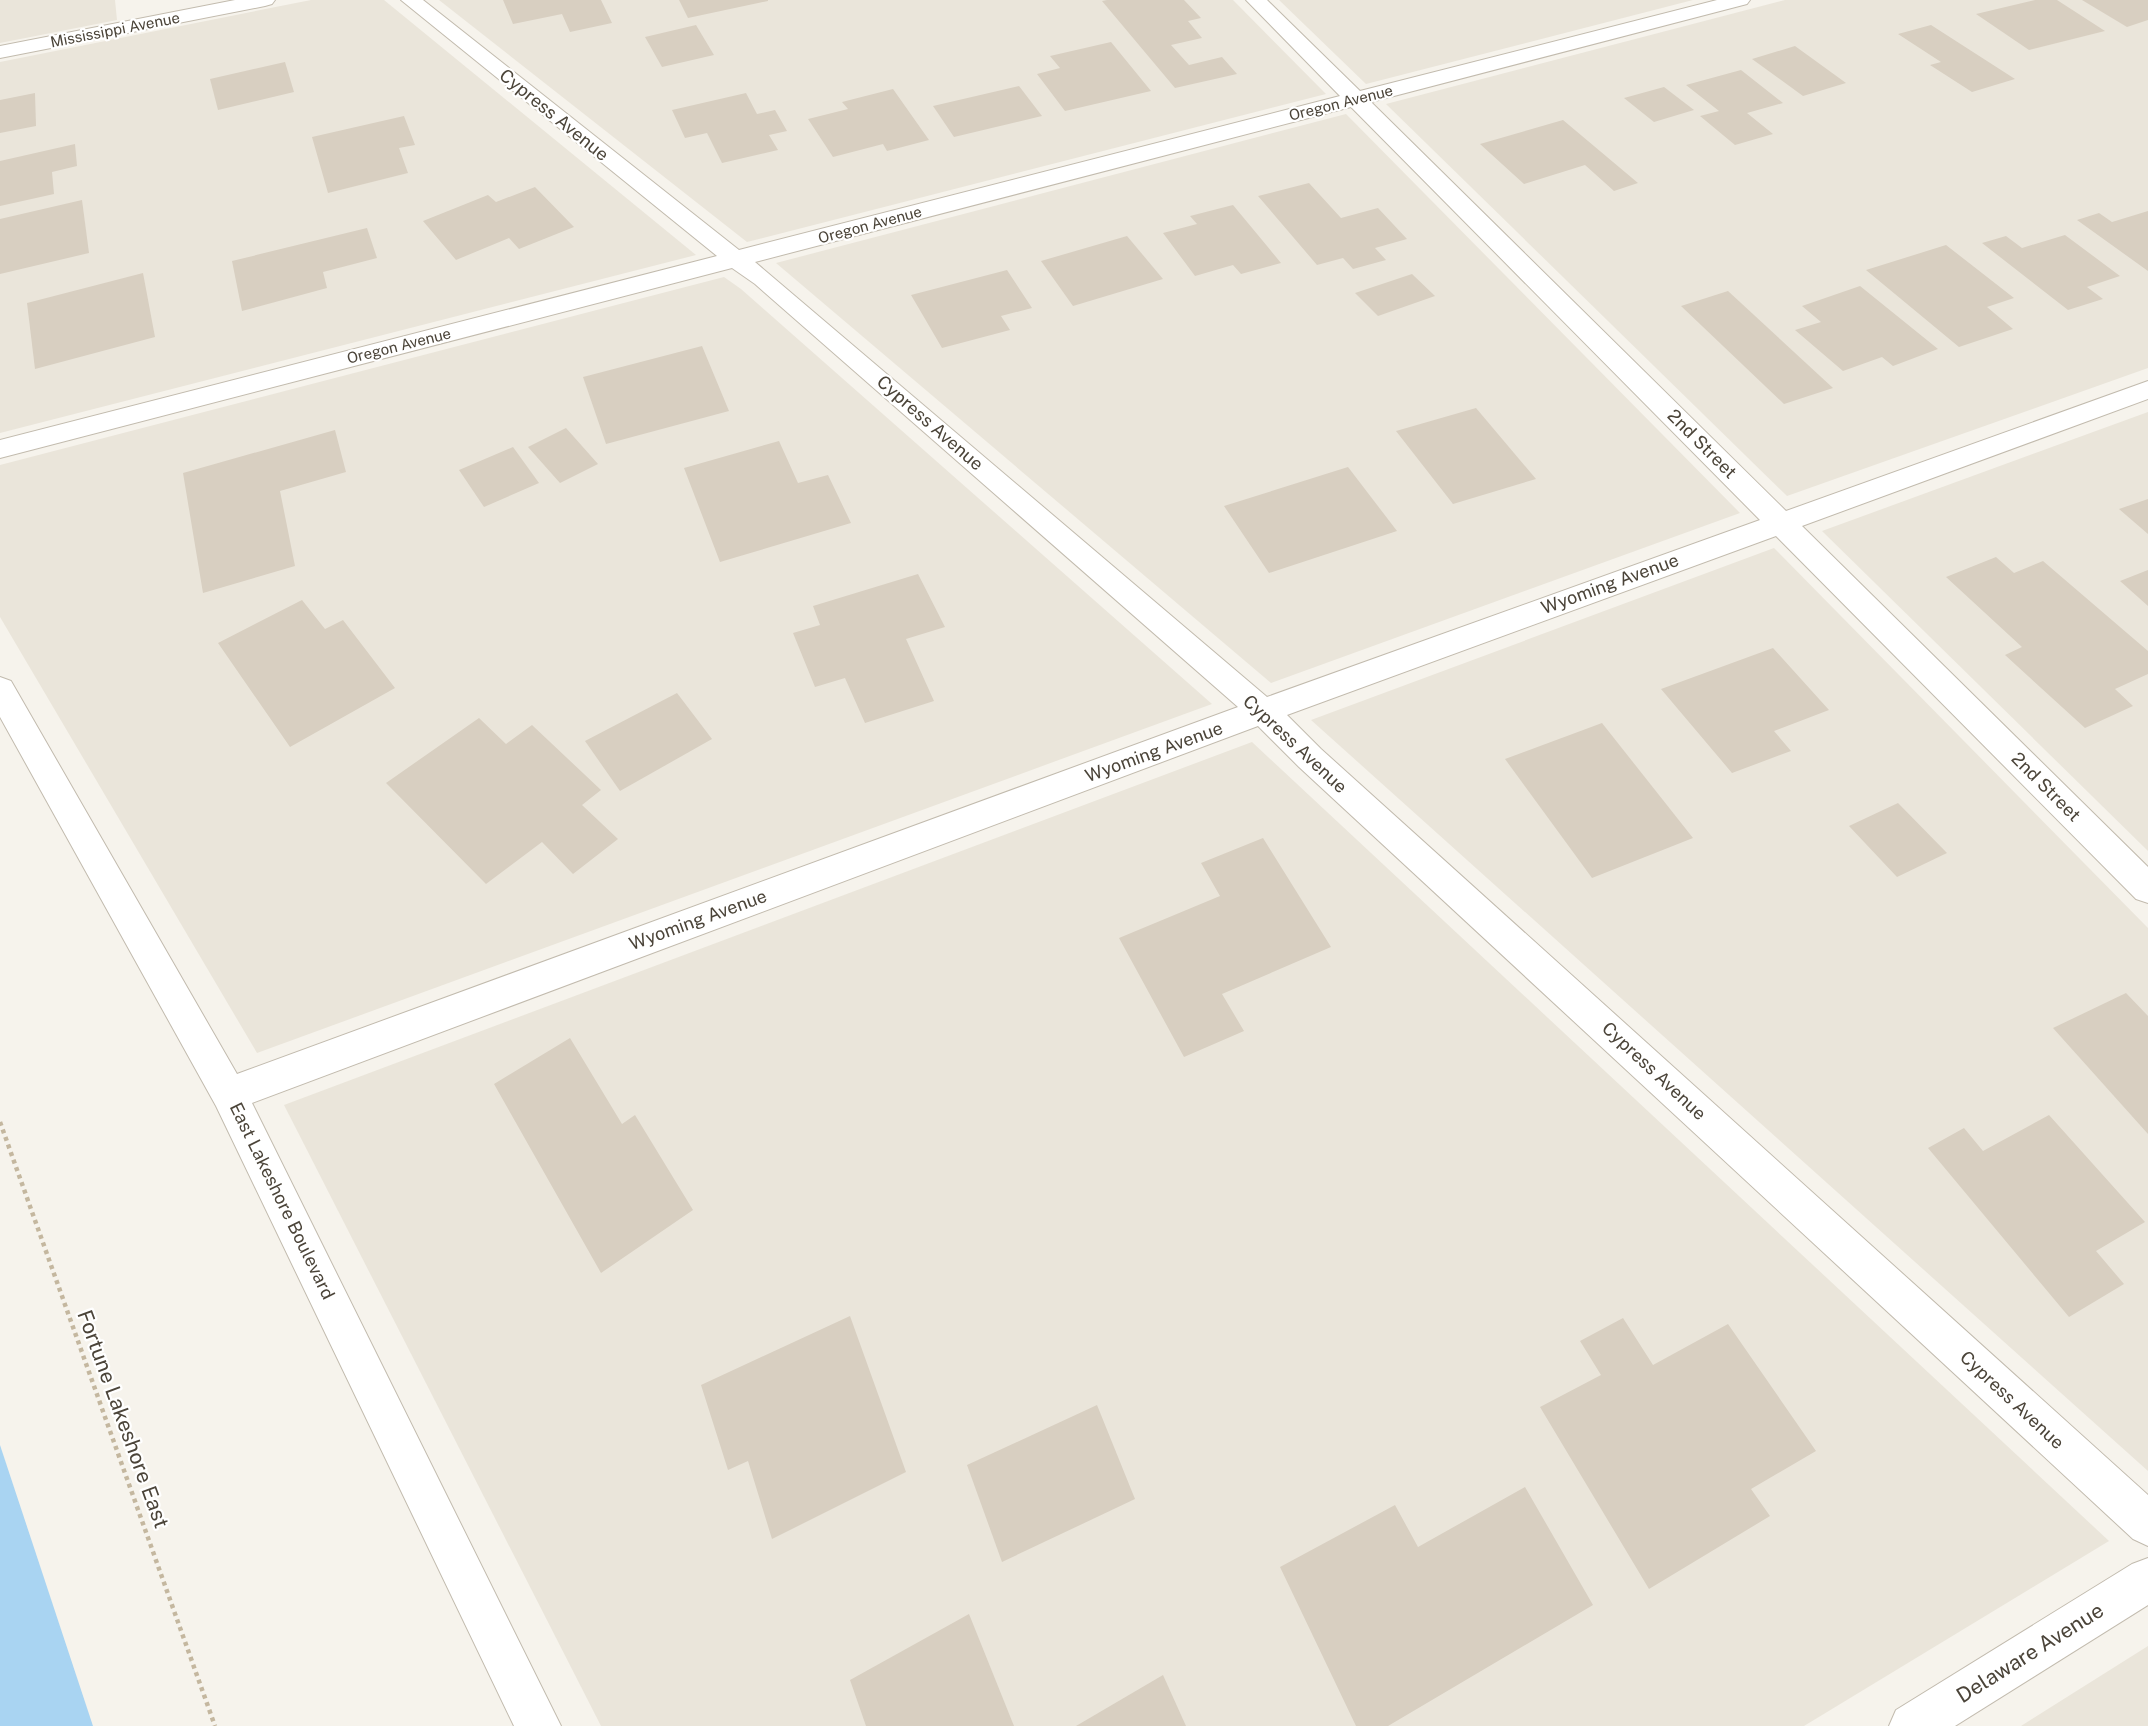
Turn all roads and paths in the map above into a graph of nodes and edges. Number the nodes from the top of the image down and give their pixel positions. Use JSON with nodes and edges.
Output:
{"nodes":[{"id":1,"x":265,"y":0,"type":"edge"},
{"id":2,"x":411,"y":0,"type":"edge"},
{"id":3,"x":1256,"y":0,"type":"edge"},
{"id":4,"x":1740,"y":0,"type":"edge"},
{"id":5,"x":0,"y":52,"type":"edge"},
{"id":6,"x":1356,"y":99,"type":"junction"},
{"id":7,"x":736,"y":260,"type":"junction"},
{"id":8,"x":2148,"y":390,"type":"edge"},
{"id":9,"x":0,"y":449,"type":"edge"},
{"id":10,"x":1781,"y":522,"type":"junction"},
{"id":11,"x":0,"y":689,"type":"edge"},
{"id":12,"x":1263,"y":711,"type":"junction"},
{"id":13,"x":2148,"y":889,"type":"edge"},
{"id":14,"x":229,"y":1094,"type":"junction"},
{"id":15,"x":0,"y":1122,"type":"edge"},
{"id":16,"x":2148,"y":1524,"type":"edge"},
{"id":17,"x":2148,"y":1580,"type":"edge"},
{"id":18,"x":215,"y":1726,"type":"edge"},
{"id":19,"x":538,"y":1726,"type":"edge"},
{"id":20,"x":1912,"y":1726,"type":"edge"}],
"edges":[{"from":1,"to":5,"type":"street","name":"Mississippi Avenue"},
{"from":2,"to":7,"type":"street","name":"Cypress Avenue"},
{"from":3,"to":6,"type":"street","name":"2nd Street"},
{"from":4,"to":6,"type":"street","name":"Oregon Avenue"},
{"from":6,"to":7,"type":"street","name":"Oregon Avenue"},
{"from":6,"to":10,"type":"street","name":"2nd Street"},
{"from":7,"to":9,"type":"street","name":"Oregon Avenue"},
{"from":7,"to":12,"type":"street","name":"Cypress Avenue"},
{"from":8,"to":10,"type":"street","name":"Wyoming Avenue"},
{"from":10,"to":12,"type":"street","name":"Wyoming Avenue"},
{"from":10,"to":13,"type":"street","name":"2nd Street"},
{"from":11,"to":14,"type":"street","name":"East Lakeshore Boulevard"},
{"from":12,"to":14,"type":"street","name":"Wyoming Avenue"},
{"from":12,"to":16,"type":"street","name":"Cypress Avenue"},
{"from":14,"to":19,"type":"street","name":"East Lakeshore Boulevard"},
{"from":15,"to":18,"type":"path","name":"Fortune Lakeshore East"},
{"from":17,"to":20,"type":"street","name":"Delaware Avenue"}]}
